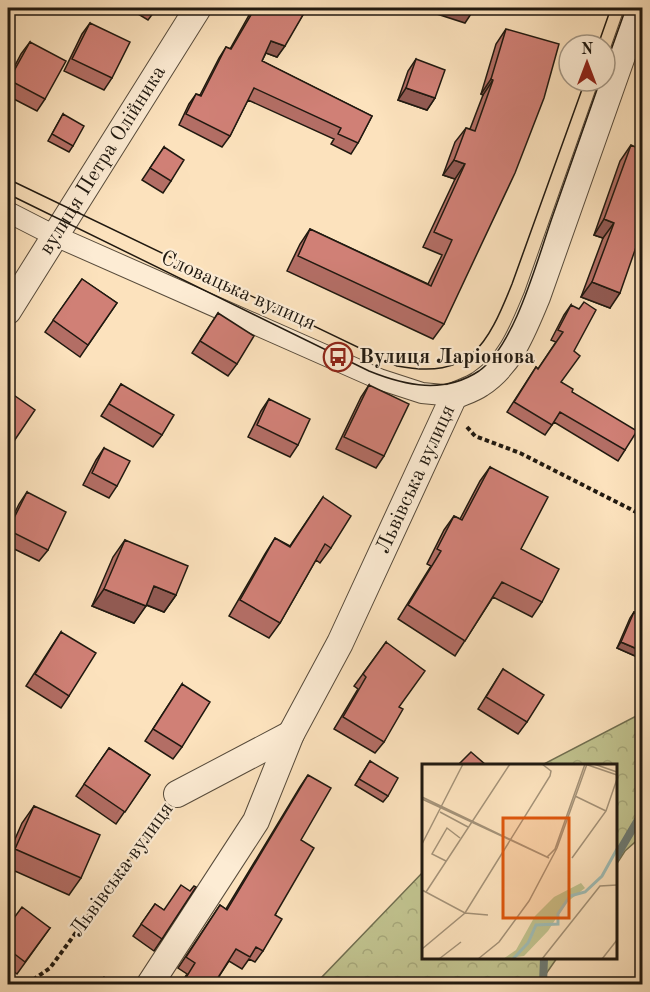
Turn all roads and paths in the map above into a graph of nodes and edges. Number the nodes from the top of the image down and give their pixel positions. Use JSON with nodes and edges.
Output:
{"nodes":[{"id":1,"x":198,"y":8,"type":"edge"},
{"id":2,"x":639,"y":8,"type":"edge"},
{"id":3,"x":8,"y":213,"type":"edge"},
{"id":4,"x":53,"y":236,"type":"junction"},
{"id":5,"x":8,"y":311,"type":"edge"},
{"id":6,"x":454,"y":396,"type":"junction"},
{"id":7,"x":642,"y":515,"type":"edge"},
{"id":8,"x":291,"y":734,"type":"junction"},
{"id":9,"x":177,"y":794,"type":"joint"},
{"id":10,"x":27,"y":984,"type":"edge"},
{"id":11,"x":150,"y":984,"type":"edge"}],
"edges":[{"from":1,"to":4,"type":"street","name":"вулиця Петра Олійника"},
{"from":2,"to":6,"type":"street","name":"Львівська вулиця"},
{"from":3,"to":4,"type":"street","name":"Словацька вулиця"},
{"from":4,"to":5,"type":"street","name":"вулиця Петра Олійника"},
{"from":4,"to":6,"type":"street","name":"Словацька вулиця"},
{"from":6,"to":7,"type":"path"},
{"from":6,"to":8,"type":"street","name":"Львівська вулиця"},
{"from":8,"to":9,"type":"street","name":"Львівська вулиця"},
{"from":8,"to":11,"type":"street","name":"Львівська вулиця"},
{"from":9,"to":10,"type":"path","name":"Львівська вулиця"}]}
